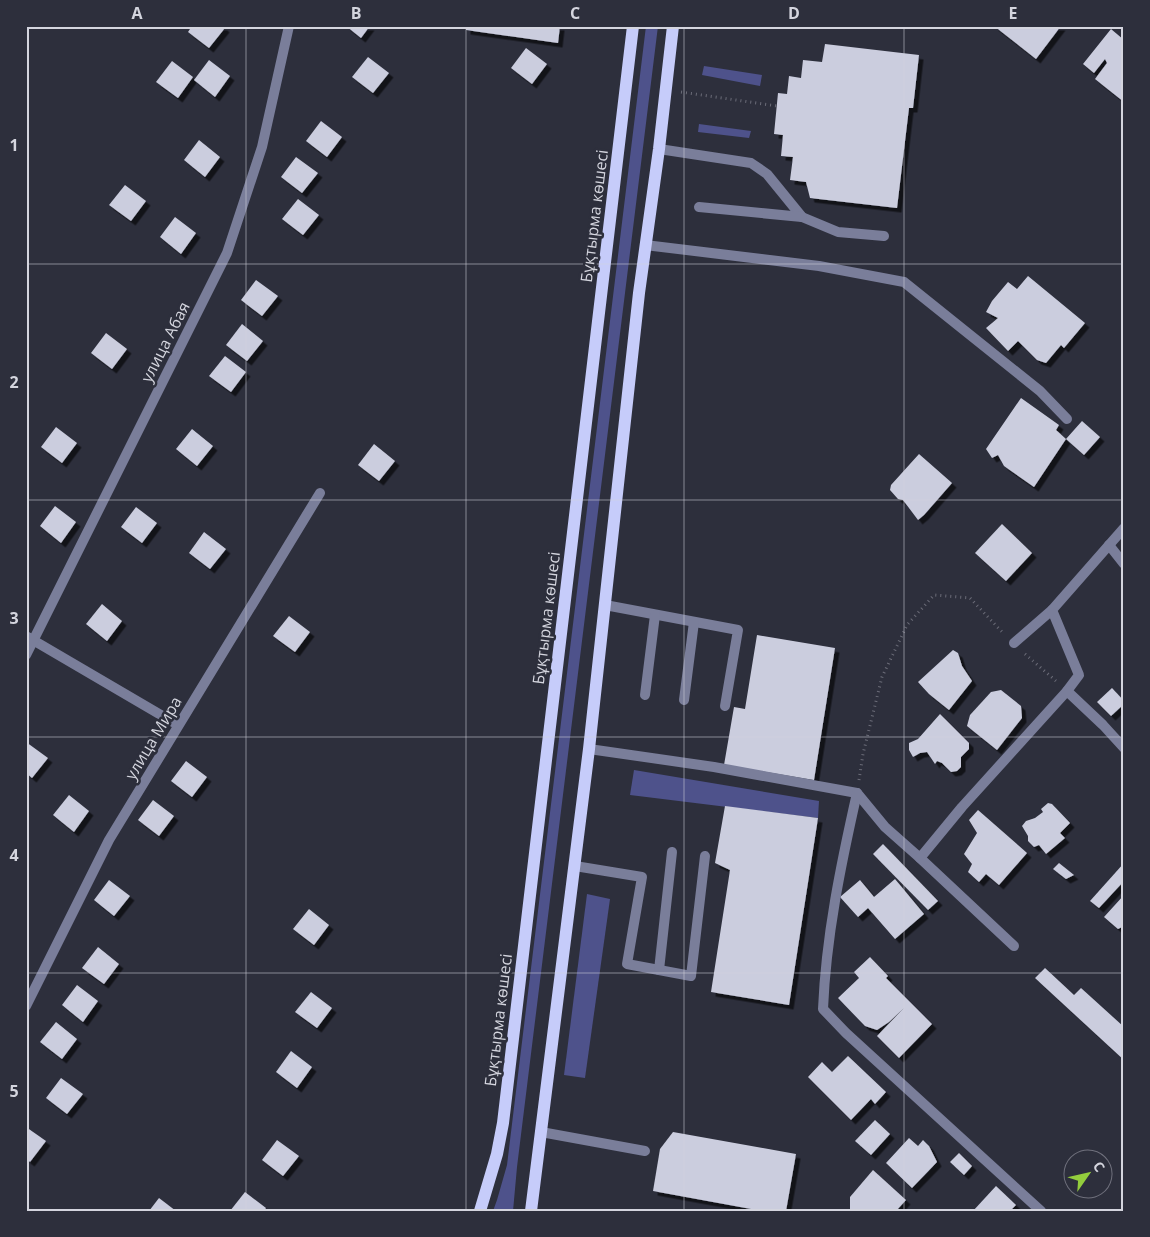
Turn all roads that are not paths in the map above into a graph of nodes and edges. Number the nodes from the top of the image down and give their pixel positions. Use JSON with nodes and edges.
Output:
{"nodes":[{"id":1,"x":289,"y":26,"type":"edge"},
{"id":2,"x":633,"y":26,"type":"edge"},
{"id":3,"x":673,"y":26,"type":"edge"},
{"id":4,"x":659,"y":148,"type":"junction"},
{"id":5,"x":699,"y":207,"type":"dead end"},
{"id":6,"x":802,"y":217,"type":"junction"},
{"id":7,"x":884,"y":236,"type":"dead end"},
{"id":8,"x":645,"y":245,"type":"junction"},
{"id":9,"x":1067,"y":419,"type":"dead end"},
{"id":10,"x":320,"y":493,"type":"dead end"},
{"id":11,"x":1124,"y":528,"type":"edge"},
{"id":12,"x":1109,"y":545,"type":"junction"},
{"id":13,"x":1124,"y":564,"type":"edge"},
{"id":14,"x":605,"y":605,"type":"junction"},
{"id":15,"x":1052,"y":610,"type":"junction"},
{"id":16,"x":655,"y":615,"type":"junction"},
{"id":17,"x":694,"y":622,"type":"junction"},
{"id":18,"x":30,"y":638,"type":"edge"},
{"id":19,"x":1014,"y":643,"type":"road end"},
{"id":20,"x":26,"y":654,"type":"edge"},
{"id":21,"x":1067,"y":691,"type":"junction"},
{"id":22,"x":646,"y":695,"type":"dead end"},
{"id":23,"x":684,"y":700,"type":"dead end"},
{"id":24,"x":725,"y":706,"type":"dead end"},
{"id":25,"x":178,"y":725,"type":"junction"},
{"id":26,"x":1124,"y":748,"type":"edge"},
{"id":27,"x":589,"y":749,"type":"junction"},
{"id":28,"x":857,"y":793,"type":"junction"},
{"id":29,"x":672,"y":852,"type":"dead end"},
{"id":30,"x":705,"y":856,"type":"dead end"},
{"id":31,"x":920,"y":858,"type":"junction"},
{"id":32,"x":574,"y":866,"type":"junction"},
{"id":33,"x":1014,"y":946,"type":"dead end"},
{"id":34,"x":659,"y":970,"type":"junction"},
{"id":35,"x":26,"y":1006,"type":"edge"},
{"id":36,"x":541,"y":1132,"type":"junction"},
{"id":37,"x":644,"y":1151,"type":"dead end"},
{"id":38,"x":480,"y":1211,"type":"edge"},
{"id":39,"x":531,"y":1211,"type":"edge"},
{"id":40,"x":1041,"y":1211,"type":"edge"}],
"edges":[{"from":1,"to":18,"type":"street","name":"улица Абая"},
{"from":2,"to":38,"type":"main road","name":"Бұқтырма көшесі"},
{"from":3,"to":4,"type":"main road"},
{"from":4,"to":6,"type":"street"},
{"from":4,"to":8,"type":"main road"},
{"from":5,"to":6,"type":"street"},
{"from":6,"to":7,"type":"street"},
{"from":8,"to":9,"type":"street"},
{"from":8,"to":14,"type":"main road"},
{"from":10,"to":25,"type":"street","name":"улица Мира"},
{"from":11,"to":12,"type":"street"},
{"from":12,"to":13,"type":"street"},
{"from":12,"to":15,"type":"street"},
{"from":14,"to":16,"type":"street"},
{"from":14,"to":27,"type":"main road"},
{"from":15,"to":19,"type":"street"},
{"from":15,"to":21,"type":"street"},
{"from":16,"to":17,"type":"street"},
{"from":16,"to":22,"type":"street"},
{"from":17,"to":23,"type":"street"},
{"from":17,"to":24,"type":"street"},
{"from":18,"to":20,"type":"street","name":"улица Абая"},
{"from":18,"to":25,"type":"street"},
{"from":21,"to":26,"type":"street"},
{"from":21,"to":31,"type":"street"},
{"from":25,"to":35,"type":"street","name":"улица Мира"},
{"from":27,"to":28,"type":"street"},
{"from":27,"to":32,"type":"main road"},
{"from":28,"to":31,"type":"street"},
{"from":28,"to":40,"type":"street"},
{"from":29,"to":34,"type":"street"},
{"from":30,"to":34,"type":"street"},
{"from":31,"to":33,"type":"street"},
{"from":32,"to":34,"type":"street"},
{"from":32,"to":36,"type":"main road"},
{"from":36,"to":37,"type":"street"},
{"from":36,"to":39,"type":"main road"}]}
